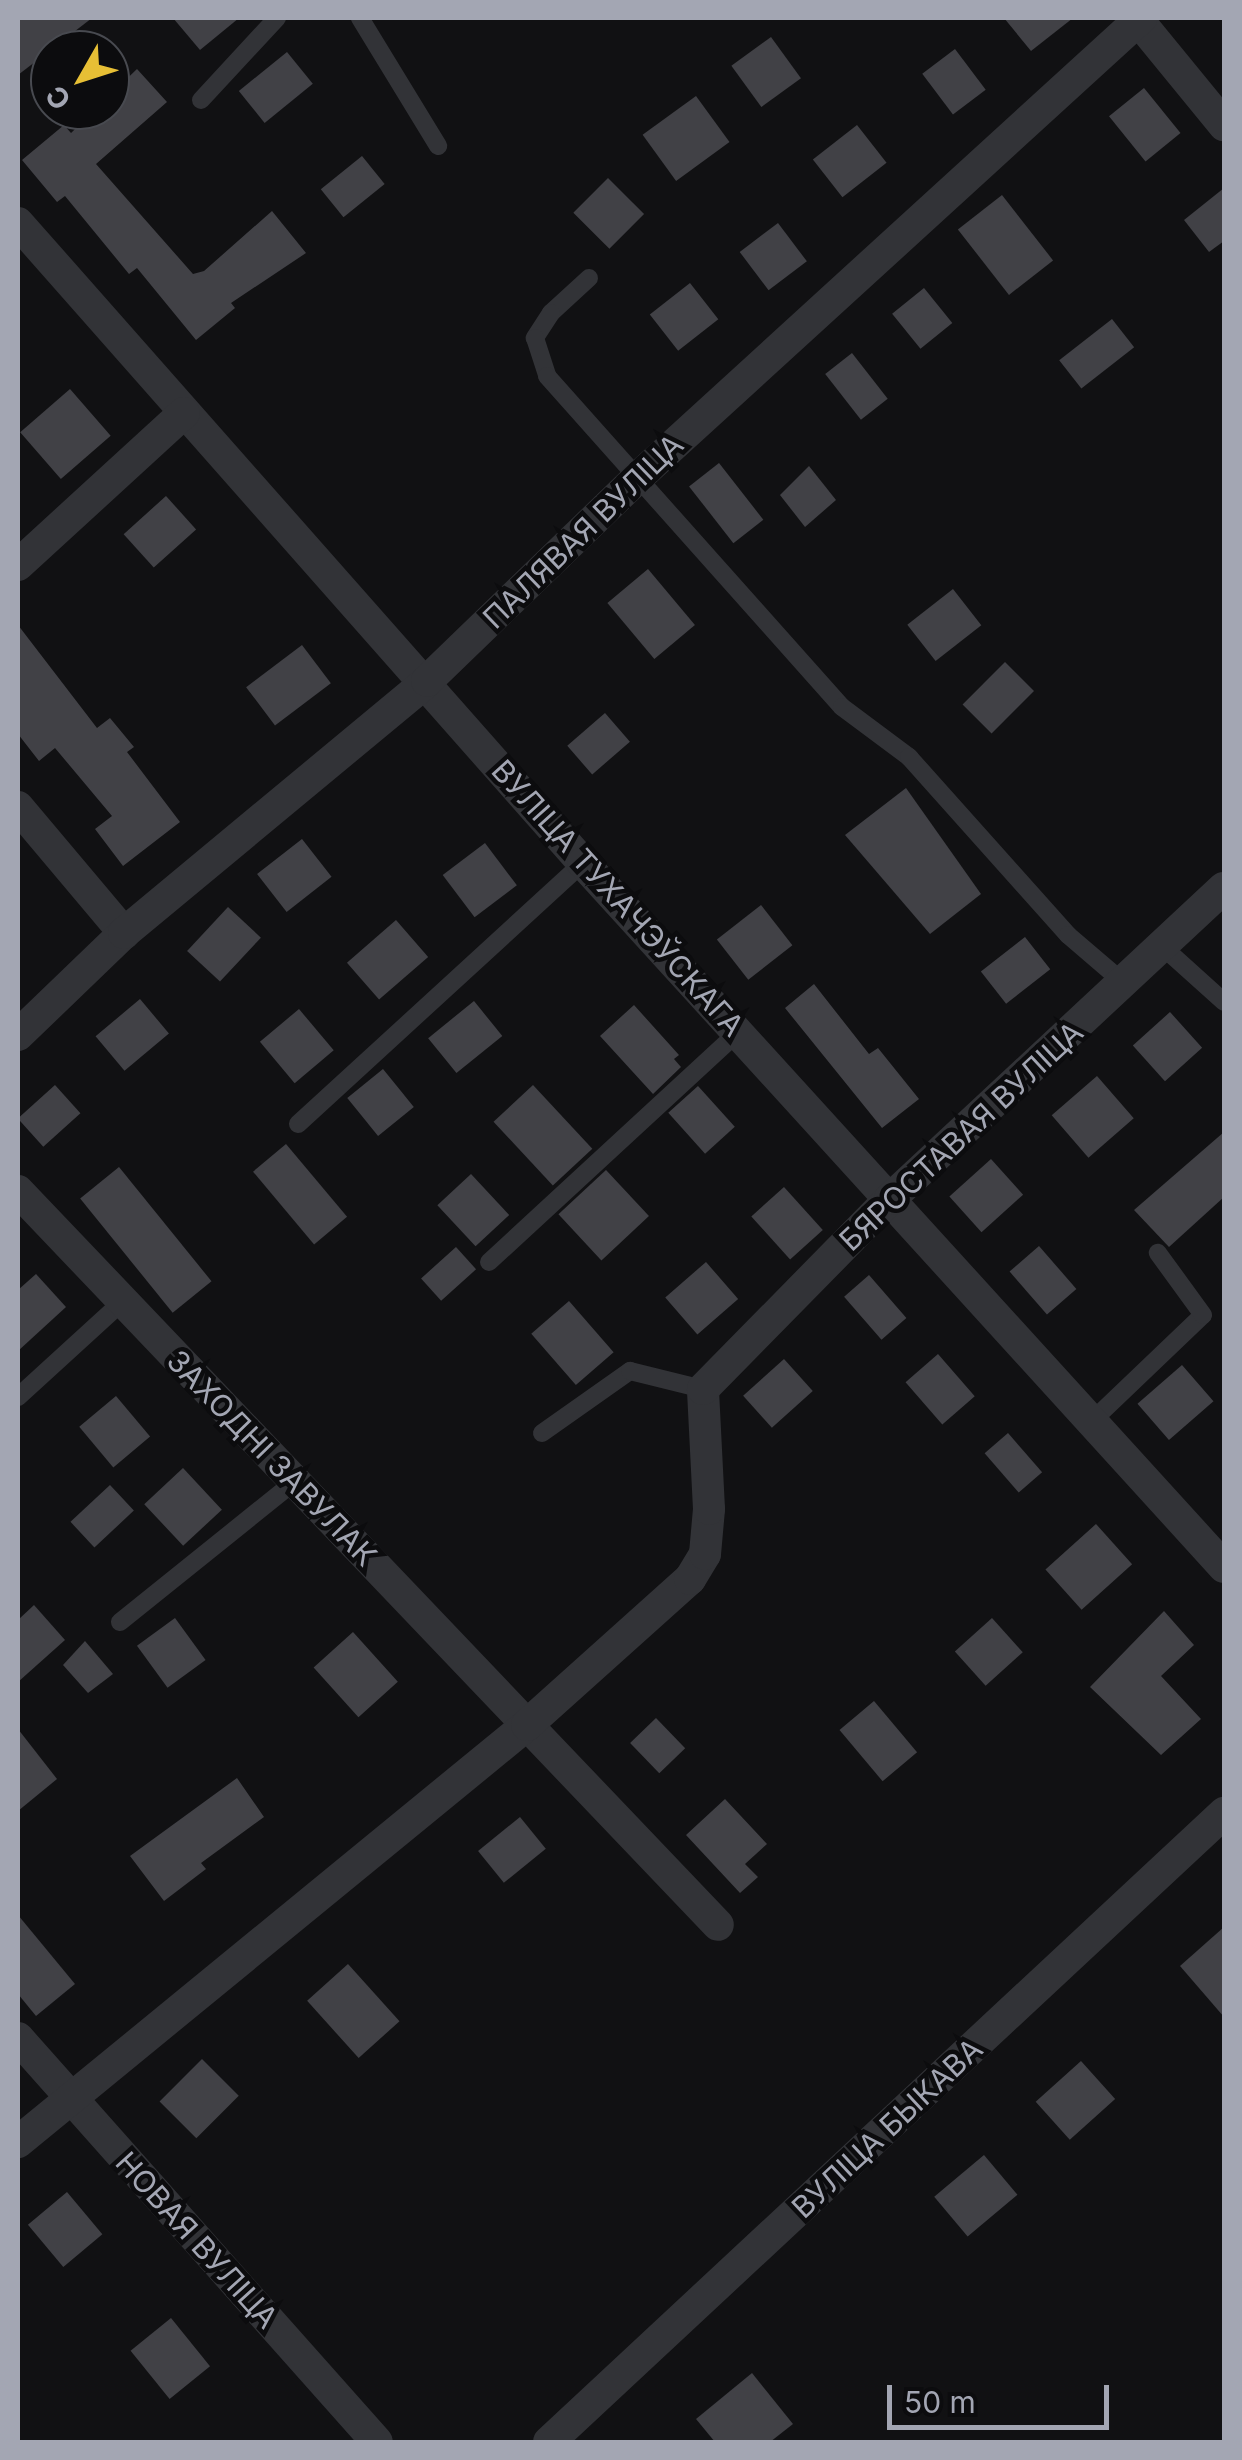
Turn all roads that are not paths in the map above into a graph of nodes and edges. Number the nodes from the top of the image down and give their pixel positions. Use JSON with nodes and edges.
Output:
{"nodes":[{"id":1,"x":277,"y":18,"type":"edge"},
{"id":2,"x":360,"y":18,"type":"edge"},
{"id":3,"x":1139,"y":19,"type":"edge"},
{"id":4,"x":200,"y":100,"type":"dead end"},
{"id":5,"x":1224,"y":125,"type":"edge"},
{"id":6,"x":438,"y":146,"type":"dead end"},
{"id":7,"x":24,"y":243,"type":"edge"},
{"id":8,"x":589,"y":278,"type":"dead end"},
{"id":9,"x":184,"y":414,"type":"junction"},
{"id":10,"x":634,"y":481,"type":"junction"},
{"id":11,"x":18,"y":565,"type":"edge"},
{"id":12,"x":427,"y":681,"type":"junction"},
{"id":13,"x":18,"y":807,"type":"edge"},
{"id":14,"x":583,"y":863,"type":"junction"},
{"id":15,"x":1224,"y":888,"type":"edge"},
{"id":16,"x":124,"y":933,"type":"junction"},
{"id":17,"x":1163,"y":947,"type":"junction"},
{"id":18,"x":1124,"y":983,"type":"junction"},
{"id":19,"x":1224,"y":1002,"type":"edge"},
{"id":20,"x":738,"y":1032,"type":"junction"},
{"id":21,"x":18,"y":1035,"type":"edge"},
{"id":22,"x":298,"y":1124,"type":"dead end"},
{"id":23,"x":18,"y":1191,"type":"edge"},
{"id":24,"x":890,"y":1198,"type":"junction"},
{"id":25,"x":1158,"y":1253,"type":"dead end"},
{"id":26,"x":489,"y":1262,"type":"dead end"},
{"id":27,"x":123,"y":1301,"type":"junction"},
{"id":28,"x":703,"y":1389,"type":"junction"},
{"id":29,"x":18,"y":1397,"type":"edge"},
{"id":30,"x":1092,"y":1422,"type":"junction"},
{"id":31,"x":542,"y":1433,"type":"dead end"},
{"id":32,"x":294,"y":1482,"type":"junction"},
{"id":33,"x":1224,"y":1567,"type":"edge"},
{"id":34,"x":120,"y":1622,"type":"dead end"},
{"id":35,"x":527,"y":1725,"type":"junction"},
{"id":36,"x":1224,"y":1813,"type":"edge"},
{"id":37,"x":718,"y":1926,"type":"dead end"},
{"id":38,"x":18,"y":2038,"type":"edge"},
{"id":39,"x":69,"y":2097,"type":"junction"},
{"id":40,"x":18,"y":2142,"type":"edge"},
{"id":41,"x":377,"y":2442,"type":"edge"},
{"id":42,"x":549,"y":2442,"type":"edge"}],
"edges":[{"from":1,"to":4,"type":"lane"},
{"from":2,"to":6,"type":"lane"},
{"from":3,"to":5,"type":"street"},
{"from":3,"to":10,"type":"street","name":"ПАЛЯВАЯ ВУЛІЦА"},
{"from":7,"to":9,"type":"street","name":"ВУЛІЦА ТУХАЧЭЎСКАГА"},
{"from":8,"to":10,"type":"lane"},
{"from":9,"to":11,"type":"street"},
{"from":9,"to":12,"type":"street","name":"ВУЛІЦА ТУХАЧЭЎСКАГА"},
{"from":10,"to":12,"type":"street","name":"ПАЛЯВАЯ ВУЛІЦА"},
{"from":10,"to":18,"type":"lane"},
{"from":12,"to":14,"type":"street","name":"ВУЛІЦА ТУХАЧЭЎСКАГА"},
{"from":12,"to":16,"type":"street","name":"ПАЛЯВАЯ ВУЛІЦА"},
{"from":13,"to":16,"type":"street"},
{"from":14,"to":20,"type":"street","name":"ВУЛІЦА ТУХАЧЭЎСКАГА"},
{"from":14,"to":22,"type":"lane"},
{"from":15,"to":17,"type":"street","name":"БЯРОСТАВАЯ ВУЛІЦА"},
{"from":16,"to":21,"type":"street","name":"ПАЛЯВАЯ ВУЛІЦА"},
{"from":17,"to":18,"type":"street","name":"БЯРОСТАВАЯ ВУЛІЦА"},
{"from":17,"to":19,"type":"lane"},
{"from":18,"to":24,"type":"street","name":"БЯРОСТАВАЯ ВУЛІЦА"},
{"from":20,"to":24,"type":"street","name":"ВУЛІЦА ТУХАЧЭЎСКАГА"},
{"from":20,"to":26,"type":"lane"},
{"from":23,"to":27,"type":"street","name":"ЗАХОДНІ ЗАВУЛАК"},
{"from":24,"to":28,"type":"street","name":"БЯРОСТАВАЯ ВУЛІЦА"},
{"from":24,"to":30,"type":"street","name":"ВУЛІЦА ТУХАЧЭЎСКАГА"},
{"from":25,"to":30,"type":"lane"},
{"from":27,"to":29,"type":"lane"},
{"from":27,"to":32,"type":"street","name":"ЗАХОДНІ ЗАВУЛАК"},
{"from":28,"to":31,"type":"lane"},
{"from":28,"to":35,"type":"street"},
{"from":30,"to":33,"type":"street","name":"ВУЛІЦА ТУХАЧЭЎСКАГА"},
{"from":32,"to":34,"type":"lane"},
{"from":32,"to":35,"type":"street","name":"ЗАХОДНІ ЗАВУЛАК"},
{"from":35,"to":37,"type":"street","name":"ЗАХОДНІ ЗАВУЛАК"},
{"from":35,"to":39,"type":"street"},
{"from":36,"to":42,"type":"street","name":"ВУЛІЦА БЫКАВА"},
{"from":38,"to":39,"type":"street","name":"НОВАЯ ВУЛІЦА"},
{"from":39,"to":40,"type":"street"},
{"from":39,"to":41,"type":"street","name":"НОВАЯ ВУЛІЦА"}]}
